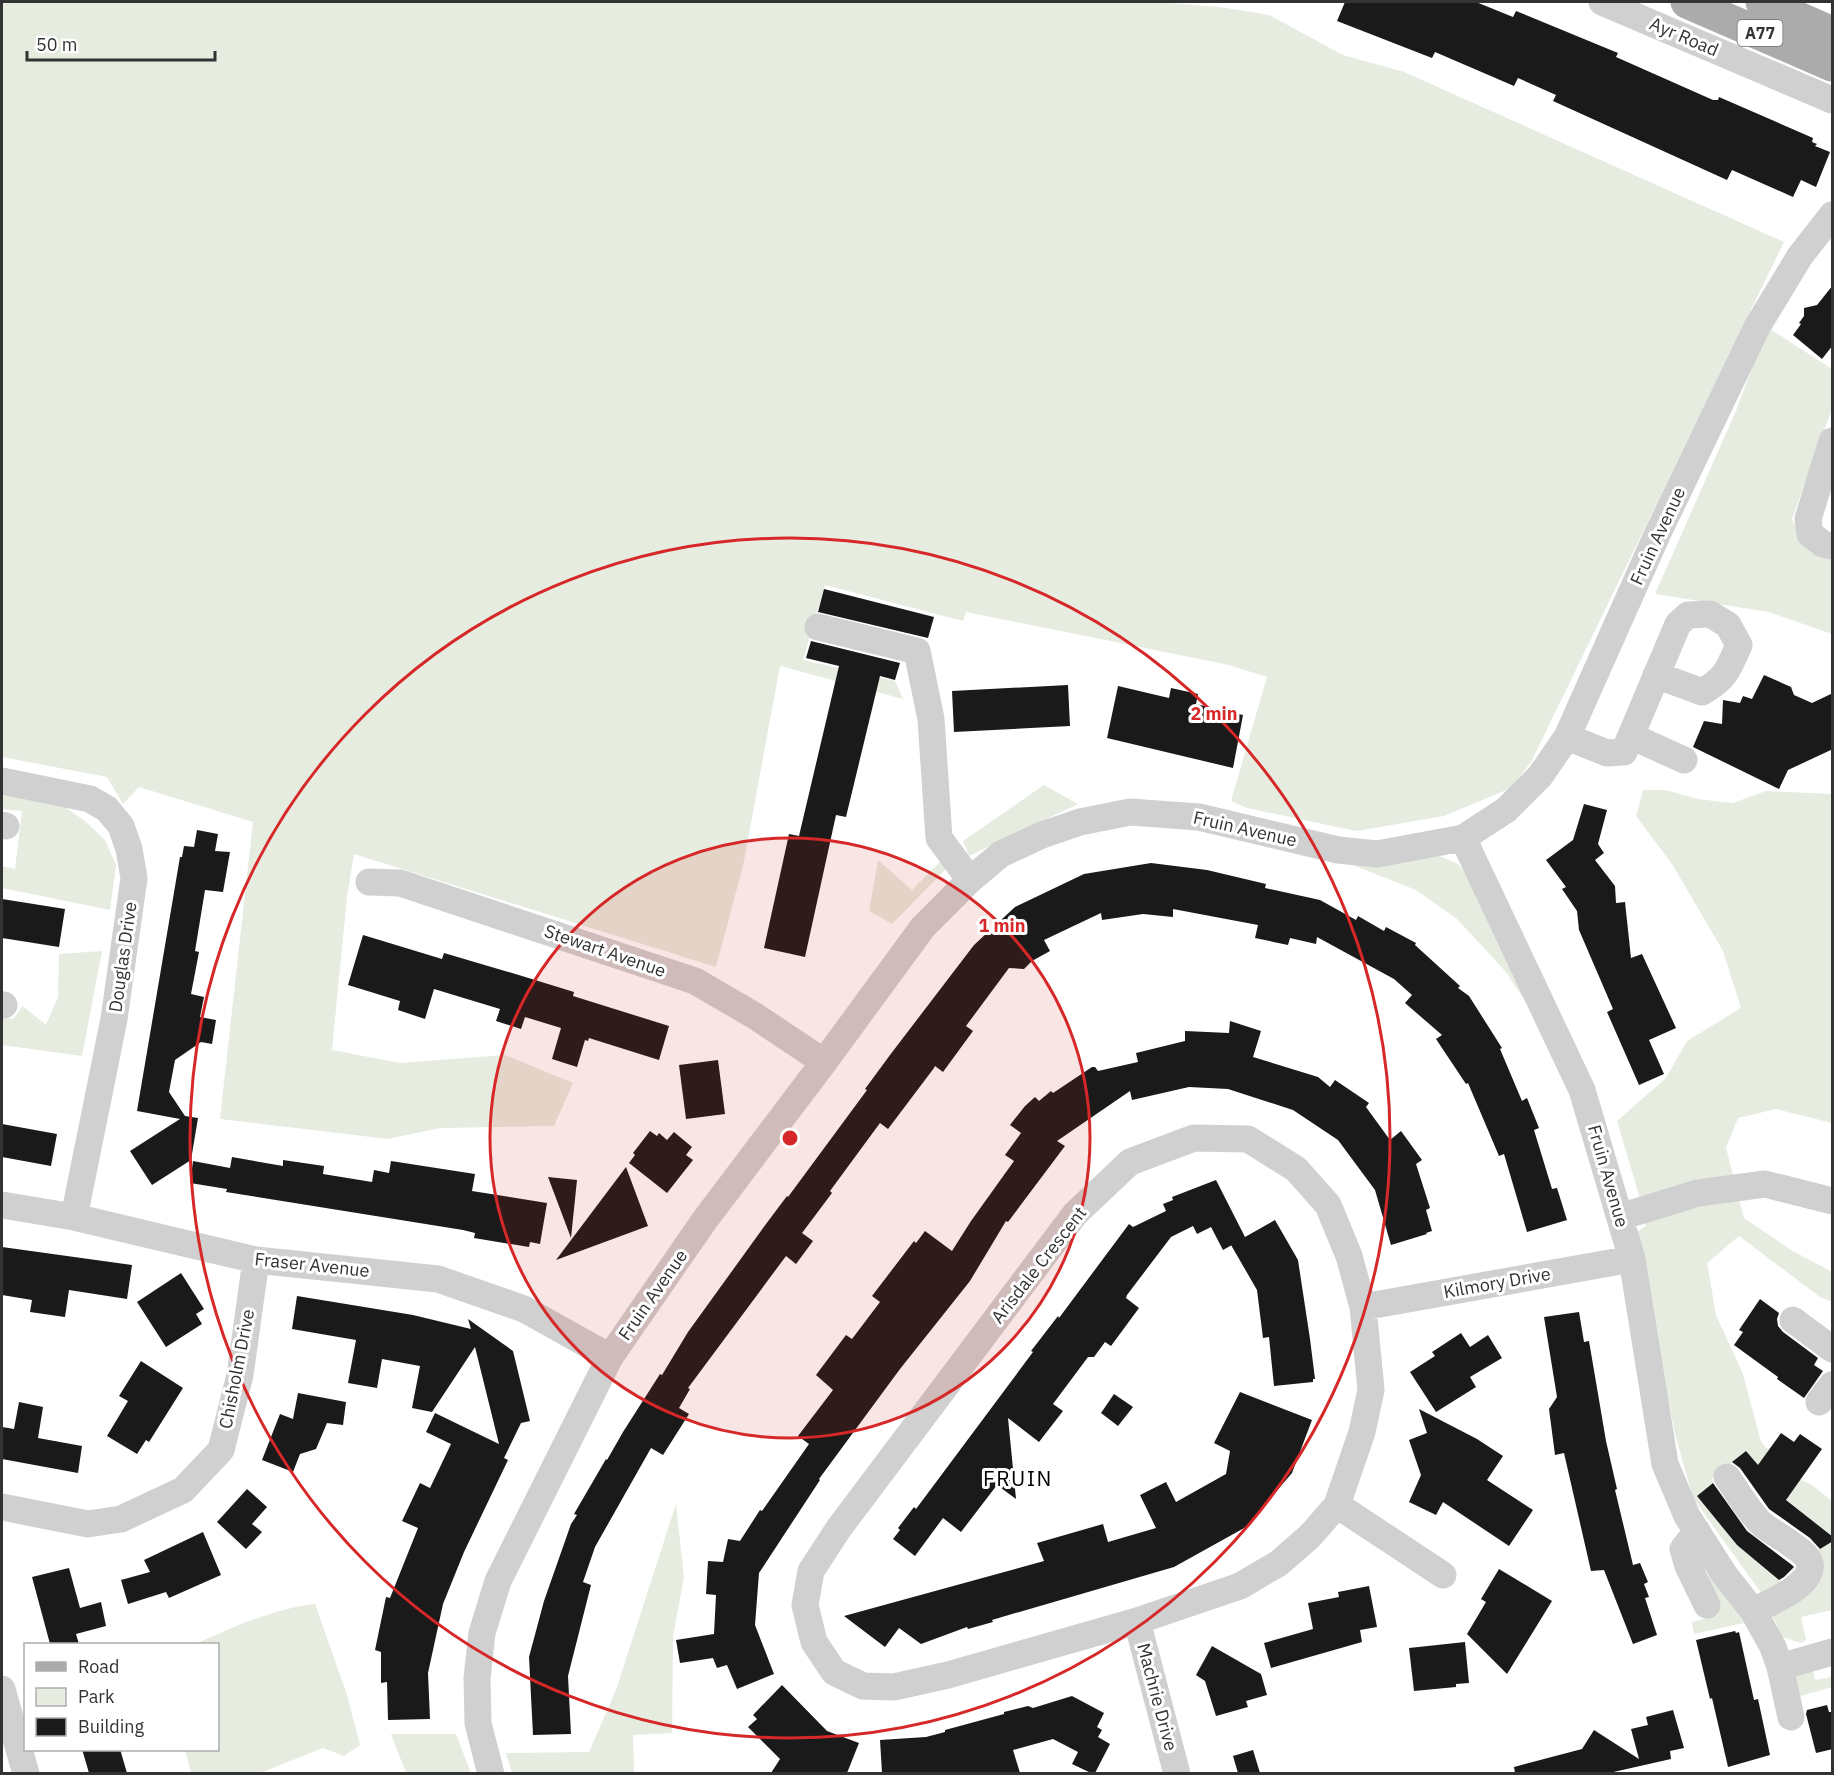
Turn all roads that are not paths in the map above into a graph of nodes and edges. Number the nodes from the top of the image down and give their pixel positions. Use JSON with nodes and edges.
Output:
{"nodes":[{"id":1,"x":1602,"y":2,"type":"edge"},
{"id":2,"x":1687,"y":2,"type":"edge"},
{"id":3,"x":1762,"y":2,"type":"edge"},
{"id":4,"x":1833,"y":33,"type":"edge"},
{"id":5,"x":1833,"y":65,"type":"edge"},
{"id":6,"x":1833,"y":100,"type":"edge"},
{"id":7,"x":1833,"y":215,"type":"edge"},
{"id":8,"x":1833,"y":441,"type":"edge"},
{"id":9,"x":1833,"y":546,"type":"edge"},
{"id":10,"x":818,"y":627,"type":"dead end"},
{"id":11,"x":1656,"y":675,"type":"dead end"},
{"id":12,"x":1631,"y":736,"type":"junction"},
{"id":13,"x":1567,"y":737,"type":"junction"},
{"id":14,"x":1684,"y":760,"type":"dead end"},
{"id":15,"x":2,"y":781,"type":"edge"},
{"id":16,"x":1463,"y":838,"type":"junction"},
{"id":17,"x":970,"y":880,"type":"junction"},
{"id":18,"x":369,"y":882,"type":"dead end"},
{"id":19,"x":824,"y":1062,"type":"junction"},
{"id":20,"x":1833,"y":1201,"type":"edge"},
{"id":21,"x":2,"y":1205,"type":"edge"},
{"id":22,"x":74,"y":1217,"type":"junction"},
{"id":23,"x":1620,"y":1217,"type":"junction"},
{"id":24,"x":1632,"y":1259,"type":"junction"},
{"id":25,"x":256,"y":1260,"type":"junction"},
{"id":26,"x":1363,"y":1307,"type":"junction"},
{"id":27,"x":1793,"y":1320,"type":"dead end"},
{"id":28,"x":1833,"y":1349,"type":"edge"},
{"id":29,"x":610,"y":1357,"type":"junction"},
{"id":30,"x":1727,"y":1477,"type":"dead end"},
{"id":31,"x":1337,"y":1505,"type":"junction"},
{"id":32,"x":2,"y":1507,"type":"edge"},
{"id":33,"x":1697,"y":1531,"type":"junction"},
{"id":34,"x":1443,"y":1575,"type":"dead end"},
{"id":35,"x":1707,"y":1605,"type":"dead end"},
{"id":36,"x":1753,"y":1611,"type":"junction"},
{"id":37,"x":1137,"y":1621,"type":"junction"},
{"id":38,"x":1833,"y":1652,"type":"edge"},
{"id":39,"x":1780,"y":1667,"type":"junction"},
{"id":40,"x":2,"y":1689,"type":"edge"},
{"id":41,"x":1791,"y":1717,"type":"dead end"},
{"id":42,"x":26,"y":1773,"type":"edge"},
{"id":43,"x":491,"y":1773,"type":"edge"},
{"id":44,"x":1177,"y":1773,"type":"edge"}],
"edges":[{"from":1,"to":6,"type":"street","name":"Ayr Road"},
{"from":2,"to":5,"type":"main road","name":"Ayr Road","number":"A77"},
{"from":3,"to":4,"type":"main road","number":"A77"},
{"from":7,"to":13,"type":"street","name":"Fruin Avenue"},
{"from":8,"to":9,"type":"street"},
{"from":10,"to":17,"type":"street"},
{"from":11,"to":12,"type":"street"},
{"from":12,"to":13,"type":"street"},
{"from":12,"to":14,"type":"street"},
{"from":13,"to":16,"type":"street","name":"Fruin Avenue"},
{"from":15,"to":22,"type":"street","name":"Douglas Drive"},
{"from":16,"to":17,"type":"street","name":"Fruin Avenue"},
{"from":16,"to":23,"type":"street","name":"Fruin Avenue"},
{"from":17,"to":19,"type":"street","name":"Fruin Avenue"},
{"from":18,"to":19,"type":"street","name":"Stewart Avenue"},
{"from":19,"to":29,"type":"street","name":"Fruin Avenue"},
{"from":20,"to":23,"type":"street"},
{"from":21,"to":22,"type":"street","name":"Fraser Avenue"},
{"from":22,"to":25,"type":"street","name":"Fraser Avenue"},
{"from":23,"to":24,"type":"street","name":"Fruin Avenue"},
{"from":24,"to":26,"type":"street","name":"Kilmory Drive"},
{"from":24,"to":33,"type":"street","name":"Fruin Avenue"},
{"from":25,"to":29,"type":"street","name":"Fraser Avenue"},
{"from":25,"to":32,"type":"street","name":"Chisholm Drive"},
{"from":26,"to":31,"type":"street","name":"Arisdale Crescent"},
{"from":26,"to":37,"type":"street","name":"Arisdale Crescent"},
{"from":27,"to":28,"type":"street"},
{"from":29,"to":43,"type":"street","name":"Fruin Avenue"},
{"from":30,"to":36,"type":"street"},
{"from":31,"to":34,"type":"street"},
{"from":31,"to":37,"type":"street","name":"Arisdale Crescent"},
{"from":33,"to":35,"type":"street"},
{"from":33,"to":36,"type":"street","name":"Fruin Avenue"},
{"from":36,"to":39,"type":"street","name":"Fruin Avenue"},
{"from":37,"to":44,"type":"street","name":"Machrie Drive"},
{"from":38,"to":39,"type":"street"},
{"from":39,"to":41,"type":"street","name":"Fruin Avenue"},
{"from":40,"to":42,"type":"street"}]}
